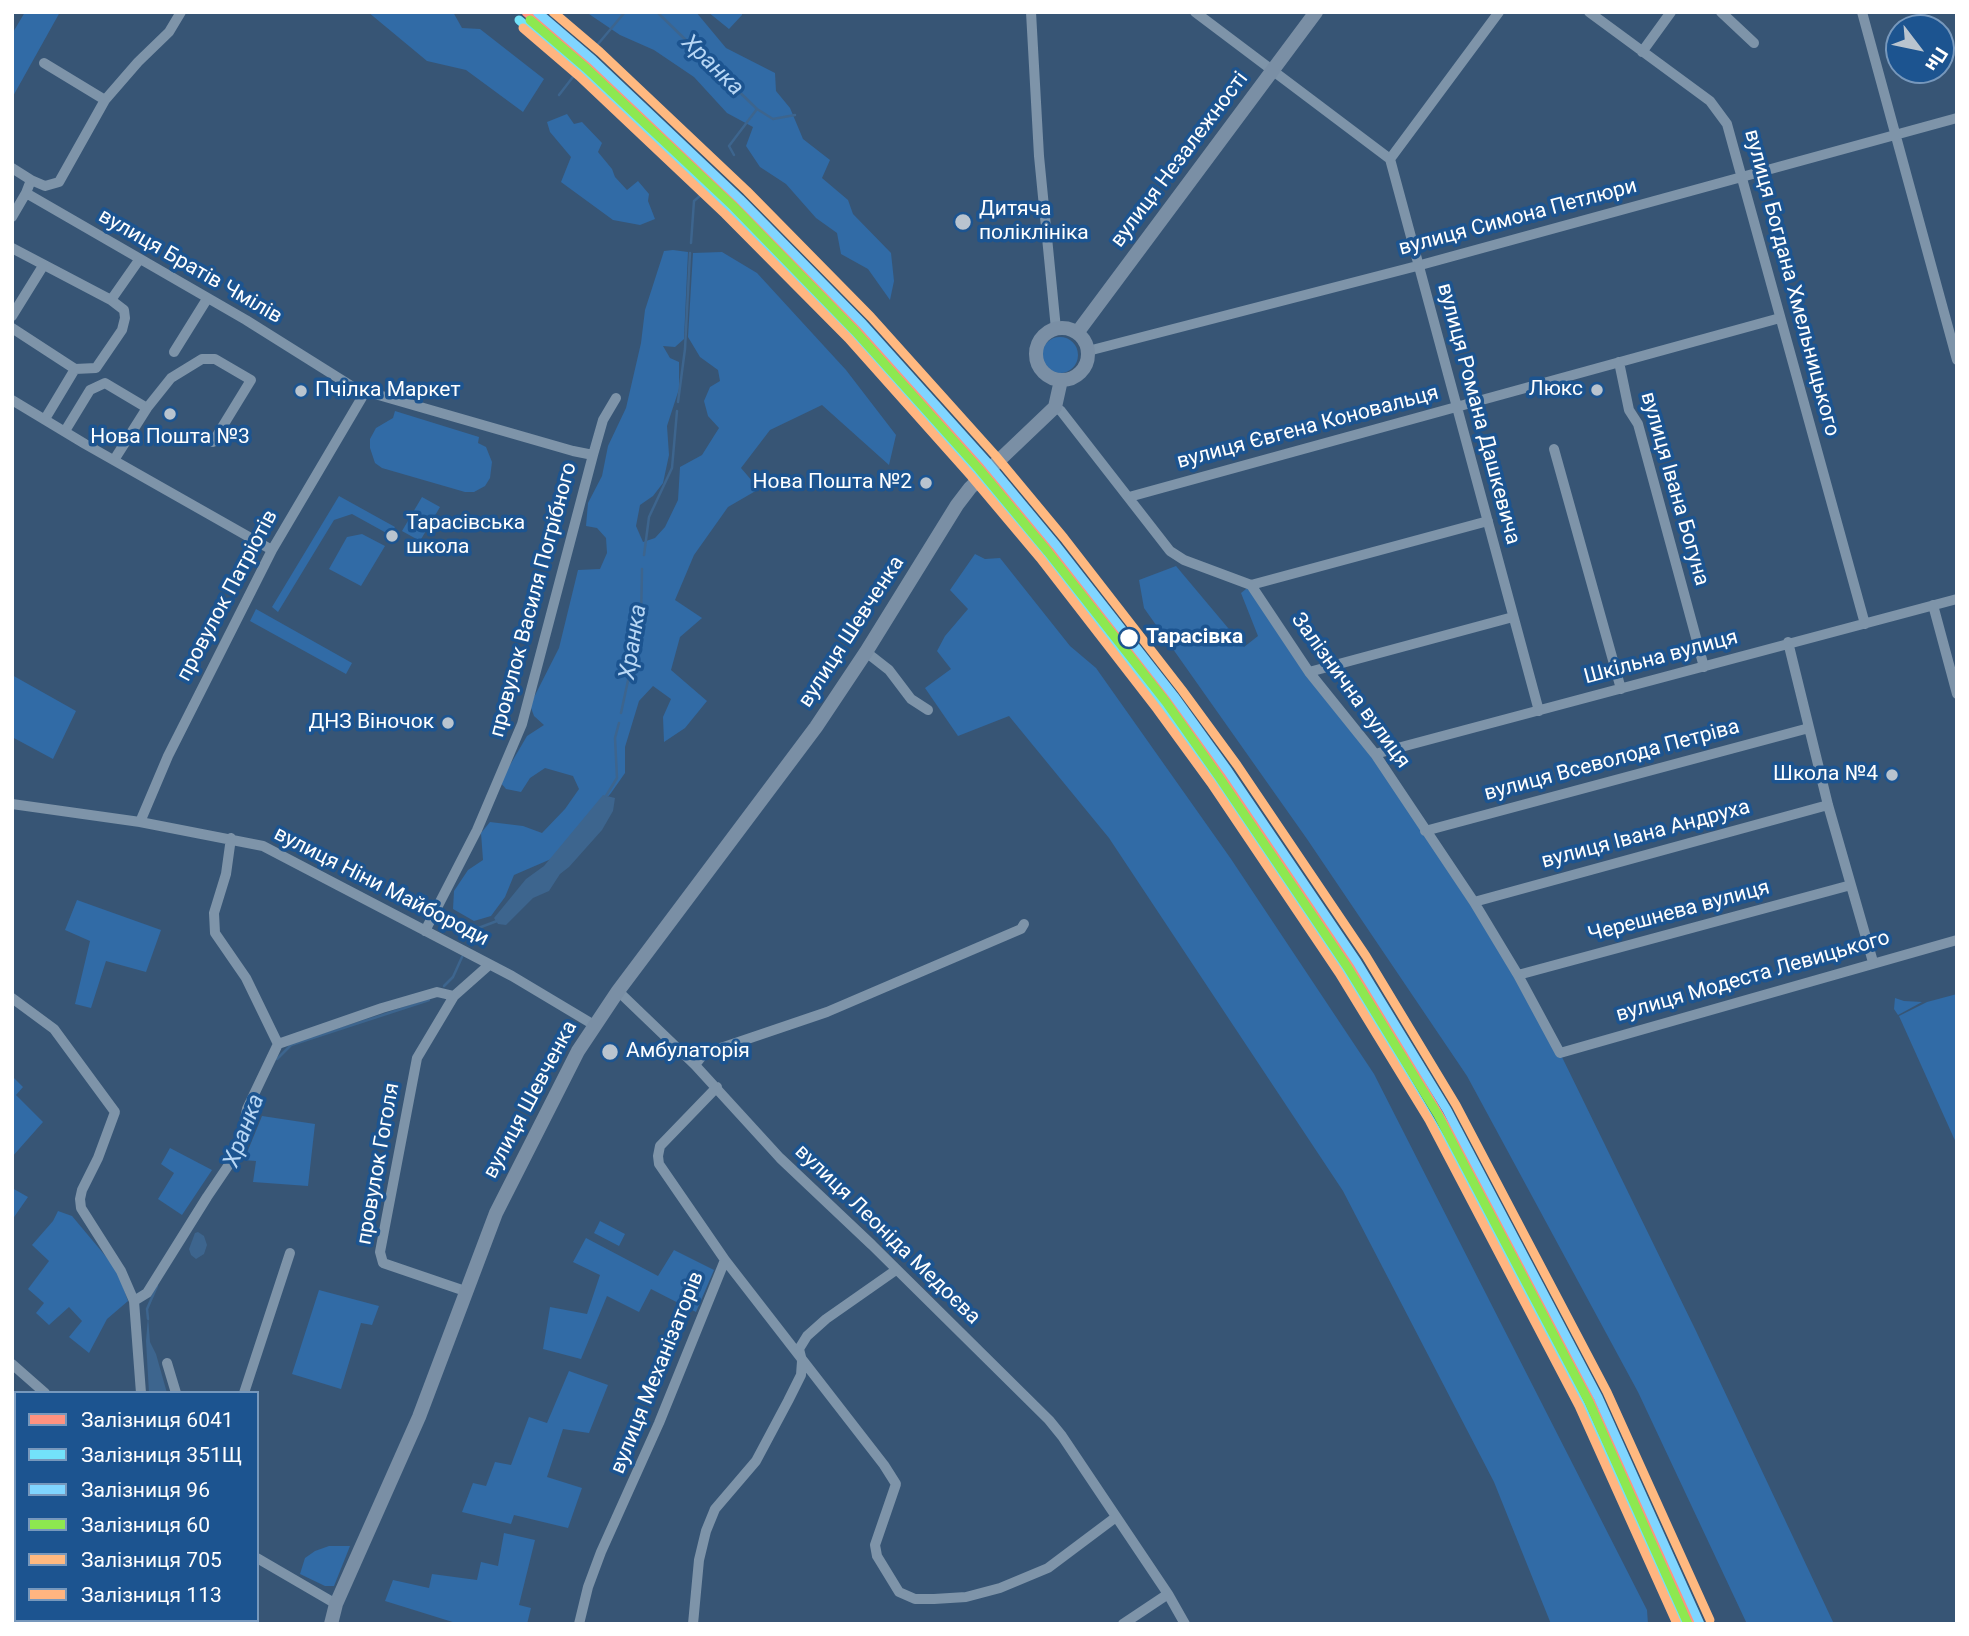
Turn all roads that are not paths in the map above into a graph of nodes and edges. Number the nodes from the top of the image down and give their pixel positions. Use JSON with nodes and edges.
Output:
{"nodes":[{"id":1,"x":181,"y":12,"type":"edge"},
{"id":2,"x":1031,"y":12,"type":"edge"},
{"id":3,"x":1195,"y":12,"type":"edge"},
{"id":4,"x":1316,"y":12,"type":"edge"},
{"id":5,"x":1499,"y":12,"type":"edge"},
{"id":6,"x":1590,"y":12,"type":"edge"},
{"id":7,"x":1671,"y":12,"type":"edge"},
{"id":8,"x":1721,"y":12,"type":"edge"},
{"id":9,"x":1862,"y":12,"type":"edge"},
{"id":10,"x":1754,"y":43,"type":"dead end"},
{"id":11,"x":1642,"y":52,"type":"junction"},
{"id":12,"x":44,"y":63,"type":"dead end"},
{"id":13,"x":1273,"y":71,"type":"junction"},
{"id":14,"x":105,"y":100,"type":"junction"},
{"id":15,"x":1957,"y":118,"type":"edge"},
{"id":16,"x":1895,"y":135,"type":"junction"},
{"id":17,"x":1390,"y":159,"type":"junction"},
{"id":18,"x":12,"y":168,"type":"edge"},
{"id":19,"x":1742,"y":176,"type":"junction"},
{"id":20,"x":31,"y":180,"type":"junction"},
{"id":21,"x":26,"y":194,"type":"junction"},
{"id":22,"x":12,"y":217,"type":"edge"},
{"id":23,"x":12,"y":248,"type":"edge"},
{"id":24,"x":139,"y":260,"type":"junction"},
{"id":25,"x":43,"y":266,"type":"junction"},
{"id":26,"x":1417,"y":266,"type":"junction"},
{"id":27,"x":206,"y":299,"type":"junction"},
{"id":28,"x":111,"y":300,"type":"junction"},
{"id":29,"x":12,"y":316,"type":"edge"},
{"id":30,"x":1780,"y":318,"type":"junction"},
{"id":31,"x":12,"y":328,"type":"edge"},
{"id":32,"x":1056,"y":329,"type":"junction"},
{"id":33,"x":1077,"y":333,"type":"junction"},
{"id":34,"x":1087,"y":351,"type":"junction"},
{"id":35,"x":174,"y":352,"type":"dead end"},
{"id":36,"x":1957,"y":360,"type":"edge"},
{"id":37,"x":1619,"y":362,"type":"junction"},
{"id":38,"x":75,"y":369,"type":"junction"},
{"id":39,"x":1061,"y":380,"type":"junction"},
{"id":40,"x":364,"y":394,"type":"junction"},
{"id":41,"x":616,"y":398,"type":"dead end"},
{"id":42,"x":12,"y":400,"type":"edge"},
{"id":43,"x":1055,"y":407,"type":"junction"},
{"id":44,"x":1455,"y":407,"type":"junction"},
{"id":45,"x":147,"y":408,"type":"junction"},
{"id":46,"x":45,"y":419,"type":"junction"},
{"id":47,"x":65,"y":431,"type":"junction"},
{"id":48,"x":213,"y":442,"type":"dead end"},
{"id":49,"x":1554,"y":449,"type":"dead end"},
{"id":50,"x":593,"y":454,"type":"junction"},
{"id":51,"x":114,"y":460,"type":"junction"},
{"id":52,"x":1129,"y":497,"type":"junction"},
{"id":53,"x":1488,"y":520,"type":"junction"},
{"id":54,"x":272,"y":550,"type":"junction"},
{"id":55,"x":1251,"y":585,"type":"junction"},
{"id":56,"x":1957,"y":599,"type":"edge"},
{"id":57,"x":1933,"y":606,"type":"junction"},
{"id":58,"x":1513,"y":617,"type":"junction"},
{"id":59,"x":1864,"y":624,"type":"junction"},
{"id":60,"x":1788,"y":642,"type":"junction"},
{"id":61,"x":866,"y":652,"type":"junction"},
{"id":62,"x":1704,"y":667,"type":"junction"},
{"id":63,"x":1309,"y":672,"type":"junction"},
{"id":64,"x":1621,"y":689,"type":"junction"},
{"id":65,"x":1957,"y":694,"type":"edge"},
{"id":66,"x":928,"y":710,"type":"dead end"},
{"id":67,"x":1539,"y":711,"type":"junction"},
{"id":68,"x":1809,"y":728,"type":"junction"},
{"id":69,"x":1375,"y":754,"type":"junction"},
{"id":70,"x":12,"y":804,"type":"edge"},
{"id":71,"x":1828,"y":805,"type":"junction"},
{"id":72,"x":140,"y":822,"type":"junction"},
{"id":73,"x":1425,"y":831,"type":"junction"},
{"id":74,"x":231,"y":838,"type":"junction"},
{"id":75,"x":1851,"y":885,"type":"junction"},
{"id":76,"x":1474,"y":902,"type":"junction"},
{"id":77,"x":1024,"y":924,"type":"dead end"},
{"id":78,"x":425,"y":931,"type":"junction"},
{"id":79,"x":1957,"y":940,"type":"edge"},
{"id":80,"x":1873,"y":962,"type":"junction"},
{"id":81,"x":489,"y":965,"type":"junction"},
{"id":82,"x":1518,"y":975,"type":"junction"},
{"id":83,"x":618,"y":991,"type":"junction"},
{"id":84,"x":454,"y":996,"type":"junction"},
{"id":85,"x":12,"y":998,"type":"edge"},
{"id":86,"x":594,"y":1025,"type":"junction"},
{"id":87,"x":278,"y":1044,"type":"junction"},
{"id":88,"x":1560,"y":1053,"type":"joint"},
{"id":89,"x":695,"y":1065,"type":"junction"},
{"id":90,"x":717,"y":1087,"type":"junction"},
{"id":91,"x":290,"y":1253,"type":"dead end"},
{"id":92,"x":725,"y":1260,"type":"junction"},
{"id":93,"x":895,"y":1270,"type":"junction"},
{"id":94,"x":466,"y":1291,"type":"junction"},
{"id":95,"x":134,"y":1301,"type":"junction"},
{"id":96,"x":802,"y":1361,"type":"junction"},
{"id":97,"x":167,"y":1363,"type":"dead end"},
{"id":98,"x":12,"y":1364,"type":"edge"},
{"id":99,"x":43,"y":1391,"type":"edge"},
{"id":100,"x":141,"y":1391,"type":"edge"},
{"id":101,"x":175,"y":1391,"type":"edge"},
{"id":102,"x":245,"y":1391,"type":"edge"},
{"id":103,"x":1116,"y":1517,"type":"junction"},
{"id":104,"x":259,"y":1559,"type":"edge"},
{"id":105,"x":1168,"y":1594,"type":"junction"},
{"id":106,"x":336,"y":1604,"type":"junction"},
{"id":107,"x":331,"y":1624,"type":"edge"},
{"id":108,"x":579,"y":1624,"type":"edge"},
{"id":109,"x":693,"y":1624,"type":"edge"},
{"id":110,"x":1123,"y":1624,"type":"edge"},
{"id":111,"x":1185,"y":1624,"type":"edge"}],
"edges":[{"from":1,"to":14,"type":"street"},
{"from":2,"to":32,"type":"street"},
{"from":3,"to":13,"type":"street"},
{"from":4,"to":13,"type":"main road","name":"вулиця Незалежності"},
{"from":5,"to":17,"type":"street"},
{"from":6,"to":11,"type":"street","name":"вулиця Богдана Хмельницького"},
{"from":7,"to":11,"type":"street"},
{"from":8,"to":10,"type":"street"},
{"from":9,"to":16,"type":"street"},
{"from":11,"to":19,"type":"street","name":"вулиця Богдана Хмельницького"},
{"from":12,"to":14,"type":"street"},
{"from":13,"to":17,"type":"street"},
{"from":13,"to":33,"type":"main road","name":"вулиця Незалежності"},
{"from":14,"to":20,"type":"street"},
{"from":15,"to":16,"type":"street","name":"вулиця Симона Петлюри"},
{"from":16,"to":19,"type":"street","name":"вулиця Симона Петлюри"},
{"from":16,"to":36,"type":"street"},
{"from":17,"to":26,"type":"street","name":"вулиця Романа Дашкевича"},
{"from":18,"to":20,"type":"street"},
{"from":19,"to":26,"type":"street","name":"вулиця Симона Петлюри"},
{"from":19,"to":30,"type":"street","name":"вулиця Богдана Хмельницького"},
{"from":20,"to":21,"type":"street"},
{"from":21,"to":22,"type":"street"},
{"from":21,"to":24,"type":"street","name":"вулиця Братів Чмілів"},
{"from":23,"to":25,"type":"street"},
{"from":24,"to":27,"type":"street","name":"вулиця Братів Чмілів"},
{"from":24,"to":28,"type":"street"},
{"from":25,"to":28,"type":"street"},
{"from":25,"to":29,"type":"street"},
{"from":26,"to":34,"type":"street","name":"вулиця Симона Петлюри"},
{"from":26,"to":44,"type":"street","name":"вулиця Романа Дашкевича"},
{"from":27,"to":35,"type":"street"},
{"from":27,"to":40,"type":"street","name":"вулиця Братів Чмілів"},
{"from":28,"to":38,"type":"street"},
{"from":30,"to":37,"type":"street","name":"вулиця Євгена Коновальця"},
{"from":30,"to":59,"type":"street","name":"вулиця Богдана Хмельницького"},
{"from":31,"to":38,"type":"street"},
{"from":32,"to":33,"type":"main road"},
{"from":32,"to":39,"type":"main road"},
{"from":33,"to":34,"type":"main road"},
{"from":34,"to":39,"type":"main road"},
{"from":37,"to":44,"type":"street","name":"вулиця Євгена Коновальця"},
{"from":37,"to":62,"type":"street","name":"вулиця Івана Богуна"},
{"from":38,"to":46,"type":"street"},
{"from":39,"to":43,"type":"main road"},
{"from":40,"to":50,"type":"street","name":"провулок Василя Погрібного"},
{"from":40,"to":54,"type":"street","name":"провулок Патріотів"},
{"from":41,"to":50,"type":"street"},
{"from":42,"to":46,"type":"street"},
{"from":43,"to":52,"type":"street"},
{"from":43,"to":61,"type":"main road","name":"вулиця Шевченка"},
{"from":44,"to":52,"type":"street","name":"вулиця Євгена Коновальця"},
{"from":44,"to":53,"type":"street","name":"вулиця Романа Дашкевича"},
{"from":45,"to":47,"type":"street"},
{"from":45,"to":48,"type":"street"},
{"from":45,"to":51,"type":"street"},
{"from":46,"to":47,"type":"street"},
{"from":47,"to":51,"type":"street"},
{"from":49,"to":64,"type":"street"},
{"from":50,"to":78,"type":"street","name":"провулок Василя Погрібного"},
{"from":51,"to":54,"type":"street"},
{"from":52,"to":55,"type":"street"},
{"from":53,"to":55,"type":"street"},
{"from":53,"to":58,"type":"street","name":"вулиця Романа Дашкевича"},
{"from":54,"to":72,"type":"street","name":"провулок Патріотів"},
{"from":55,"to":63,"type":"street","name":"Залізнична вулиця"},
{"from":56,"to":57,"type":"street","name":"Шкільна вулиця"},
{"from":57,"to":59,"type":"street","name":"Шкільна вулиця"},
{"from":57,"to":65,"type":"street"},
{"from":58,"to":63,"type":"street"},
{"from":58,"to":67,"type":"street","name":"вулиця Романа Дашкевича"},
{"from":59,"to":60,"type":"street","name":"Шкільна вулиця"},
{"from":60,"to":62,"type":"street","name":"Шкільна вулиця"},
{"from":60,"to":68,"type":"street"},
{"from":61,"to":66,"type":"street"},
{"from":61,"to":83,"type":"main road","name":"вулиця Шевченка"},
{"from":62,"to":64,"type":"street","name":"Шкільна вулиця"},
{"from":63,"to":69,"type":"street","name":"Залізнична вулиця"},
{"from":64,"to":67,"type":"street","name":"Шкільна вулиця"},
{"from":67,"to":69,"type":"street","name":"Шкільна вулиця"},
{"from":68,"to":71,"type":"street"},
{"from":68,"to":73,"type":"street","name":"вулиця Всеволода Петріва"},
{"from":69,"to":73,"type":"street","name":"Залізнична вулиця"},
{"from":70,"to":72,"type":"street","name":"вулиця Ніни Майбороди"},
{"from":71,"to":75,"type":"street"},
{"from":71,"to":76,"type":"street","name":"вулиця Івана Андруха"},
{"from":72,"to":74,"type":"street","name":"вулиця Ніни Майбороди"},
{"from":73,"to":76,"type":"street","name":"Залізнична вулиця"},
{"from":74,"to":78,"type":"street","name":"вулиця Ніни Майбороди"},
{"from":74,"to":87,"type":"street"},
{"from":75,"to":80,"type":"street"},
{"from":75,"to":82,"type":"street","name":"Черешнева вулиця"},
{"from":76,"to":82,"type":"street","name":"Залізнична вулиця"},
{"from":77,"to":89,"type":"street"},
{"from":78,"to":81,"type":"street","name":"вулиця Ніни Майбороди"},
{"from":79,"to":80,"type":"street","name":"вулиця Модеста Левицького"},
{"from":80,"to":88,"type":"street","name":"вулиця Модеста Левицького"},
{"from":81,"to":84,"type":"street"},
{"from":81,"to":86,"type":"street","name":"вулиця Ніни Майбороди"},
{"from":82,"to":88,"type":"street","name":"Залізнична вулиця"},
{"from":83,"to":86,"type":"main road","name":"вулиця Шевченка"},
{"from":83,"to":89,"type":"street","name":"вулиця Леоніда Медоєва"},
{"from":84,"to":87,"type":"street"},
{"from":84,"to":94,"type":"street","name":"провулок Гоголя"},
{"from":85,"to":95,"type":"street"},
{"from":86,"to":94,"type":"main road","name":"вулиця Шевченка"},
{"from":87,"to":95,"type":"street"},
{"from":89,"to":90,"type":"street","name":"вулиця Леоніда Медоєва"},
{"from":90,"to":92,"type":"street","name":"вулиця Механізаторів"},
{"from":90,"to":93,"type":"street","name":"вулиця Леоніда Медоєва"},
{"from":91,"to":102,"type":"street"},
{"from":92,"to":96,"type":"street"},
{"from":92,"to":108,"type":"street","name":"вулиця Механізаторів"},
{"from":93,"to":96,"type":"street"},
{"from":93,"to":103,"type":"street","name":"вулиця Леоніда Медоєва"},
{"from":94,"to":106,"type":"main road","name":"вулиця Шевченка"},
{"from":95,"to":100,"type":"street"},
{"from":96,"to":103,"type":"street"},
{"from":96,"to":109,"type":"street"},
{"from":97,"to":101,"type":"street"},
{"from":98,"to":99,"type":"street"},
{"from":103,"to":105,"type":"street","name":"вулиця Леоніда Медоєва"},
{"from":104,"to":106,"type":"street"},
{"from":105,"to":110,"type":"street"},
{"from":105,"to":111,"type":"street","name":"вулиця Леоніда Медоєва"},
{"from":106,"to":107,"type":"main road","name":"вулиця Шевченка"}]}
